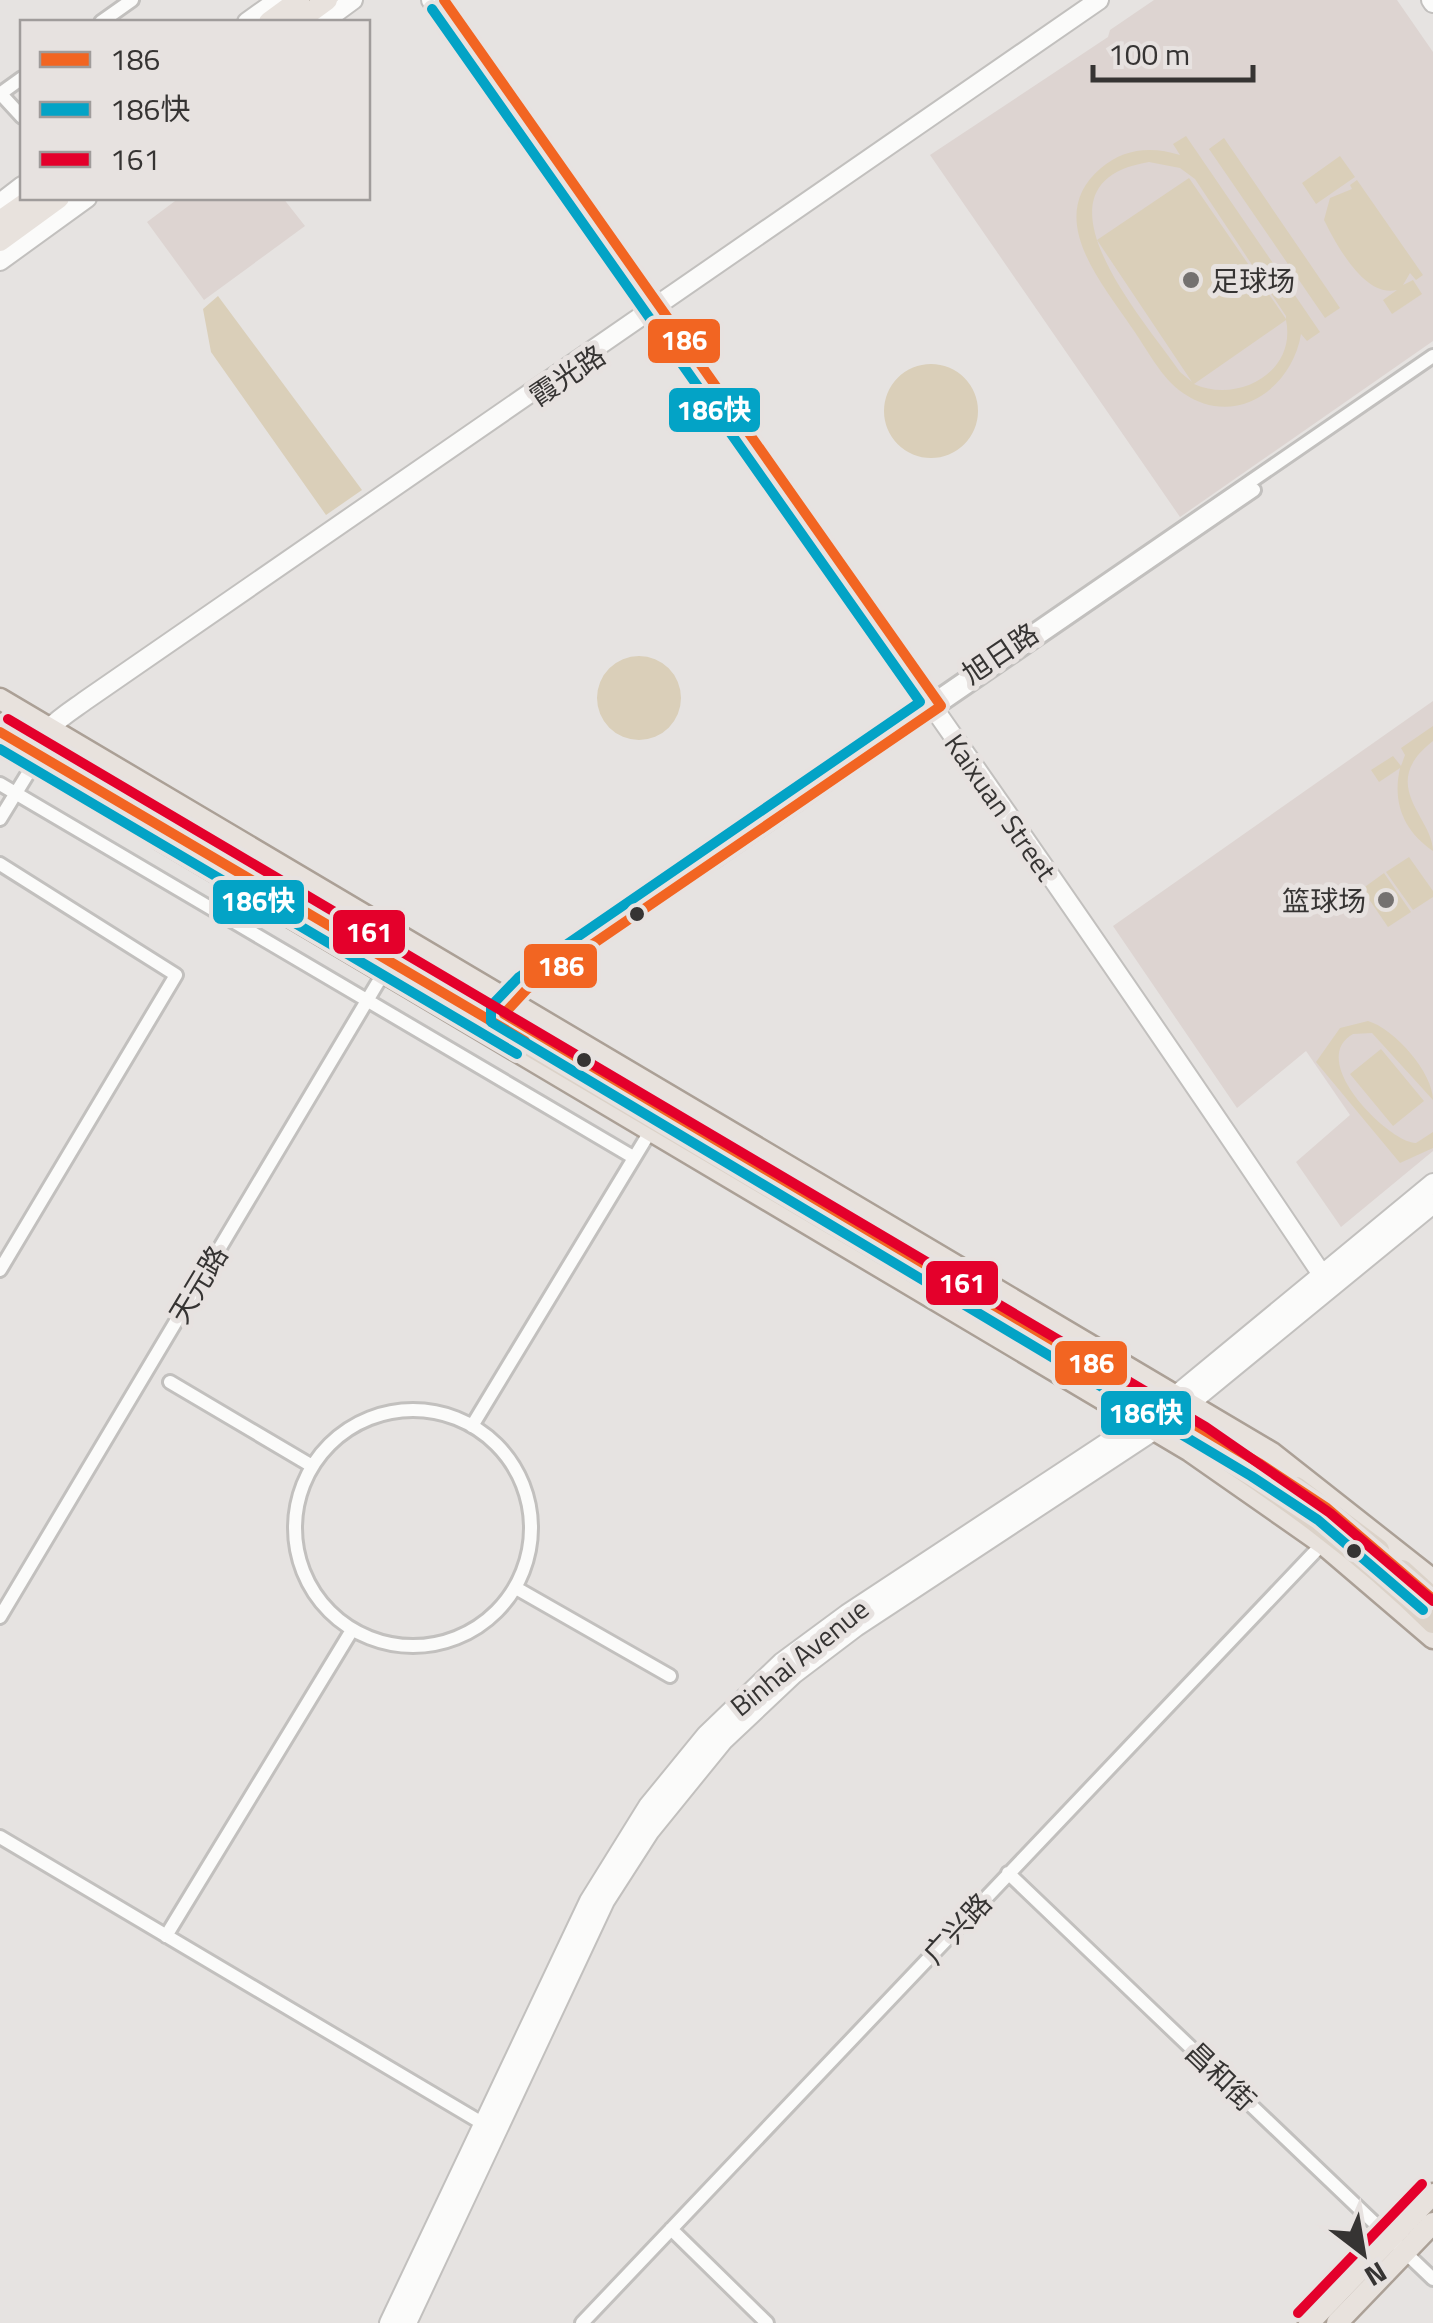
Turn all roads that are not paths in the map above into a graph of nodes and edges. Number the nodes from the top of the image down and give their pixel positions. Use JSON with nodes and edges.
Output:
{"nodes":[{"id":1,"x":132,"y":0,"type":"edge"},
{"id":2,"x":278,"y":0,"type":"edge"},
{"id":3,"x":299,"y":0,"type":"edge"},
{"id":4,"x":328,"y":0,"type":"edge"},
{"id":5,"x":353,"y":0,"type":"edge"},
{"id":6,"x":431,"y":0,"type":"edge"},
{"id":7,"x":444,"y":0,"type":"edge"},
{"id":8,"x":1099,"y":0,"type":"edge"},
{"id":9,"x":1112,"y":0,"type":"edge"},
{"id":10,"x":104,"y":20,"type":"edge"},
{"id":11,"x":250,"y":20,"type":"edge"},
{"id":12,"x":272,"y":20,"type":"edge"},
{"id":13,"x":300,"y":20,"type":"edge"},
{"id":14,"x":326,"y":20,"type":"edge"},
{"id":15,"x":0,"y":94,"type":"edge"},
{"id":16,"x":20,"y":115,"type":"edge"},
{"id":17,"x":20,"y":188,"type":"edge"},
{"id":18,"x":30,"y":200,"type":"edge"},
{"id":19,"x":56,"y":200,"type":"edge"},
{"id":20,"x":84,"y":200,"type":"edge"},
{"id":21,"x":0,"y":203,"type":"edge"},
{"id":22,"x":0,"y":222,"type":"edge"},
{"id":23,"x":0,"y":241,"type":"edge"},
{"id":24,"x":0,"y":261,"type":"edge"},
{"id":25,"x":656,"y":310,"type":"junction"},
{"id":26,"x":1433,"y":356,"type":"edge"},
{"id":27,"x":1433,"y":366,"type":"edge"},
{"id":28,"x":0,"y":699,"type":"edge"},
{"id":29,"x":935,"y":704,"type":"junction"},
{"id":30,"x":0,"y":716,"type":"edge"},
{"id":31,"x":0,"y":732,"type":"edge"},
{"id":32,"x":0,"y":743,"type":"edge"},
{"id":33,"x":43,"y":745,"type":"junction"},
{"id":34,"x":0,"y":784,"type":"edge"},
{"id":35,"x":16,"y":793,"type":"junction"},
{"id":36,"x":0,"y":819,"type":"edge"},
{"id":37,"x":0,"y":864,"type":"edge"},
{"id":38,"x":389,"y":962,"type":"junction"},
{"id":39,"x":366,"y":998,"type":"junction"},
{"id":40,"x":497,"y":1017,"type":"junction"},
{"id":41,"x":660,"y":1114,"type":"junction"},
{"id":42,"x":634,"y":1157,"type":"junction"},
{"id":43,"x":1433,"y":1184,"type":"edge"},
{"id":44,"x":1433,"y":1204,"type":"edge"},
{"id":45,"x":0,"y":1270,"type":"edge"},
{"id":46,"x":1326,"y":1272,"type":"junction"},
{"id":47,"x":170,"y":1382,"type":"dead end"},
{"id":48,"x":1166,"y":1413,"type":"junction"},
{"id":49,"x":472,"y":1426,"type":"junction"},
{"id":50,"x":312,"y":1466,"type":"junction"},
{"id":51,"x":1328,"y":1539,"type":"junction"},
{"id":52,"x":1433,"y":1580,"type":"edge"},
{"id":53,"x":516,"y":1588,"type":"junction"},
{"id":54,"x":1433,"y":1599,"type":"edge"},
{"id":55,"x":0,"y":1617,"type":"edge"},
{"id":56,"x":1433,"y":1622,"type":"edge"},
{"id":57,"x":352,"y":1630,"type":"junction"},
{"id":58,"x":1433,"y":1638,"type":"edge"},
{"id":59,"x":670,"y":1676,"type":"dead end"},
{"id":60,"x":0,"y":1837,"type":"edge"},
{"id":61,"x":1008,"y":1873,"type":"junction"},
{"id":62,"x":166,"y":1936,"type":"junction"},
{"id":63,"x":490,"y":2128,"type":"junction"},
{"id":64,"x":1433,"y":2194,"type":"edge"},
{"id":65,"x":1433,"y":2223,"type":"edge"},
{"id":66,"x":671,"y":2229,"type":"junction"},
{"id":67,"x":1398,"y":2246,"type":"junction"},
{"id":68,"x":1433,"y":2279,"type":"edge"},
{"id":69,"x":389,"y":2323,"type":"edge"},
{"id":70,"x":407,"y":2323,"type":"edge"},
{"id":71,"x":582,"y":2323,"type":"edge"},
{"id":72,"x":768,"y":2323,"type":"edge"},
{"id":73,"x":1309,"y":2323,"type":"edge"},
{"id":74,"x":1337,"y":2323,"type":"edge"}],
"edges":[{"from":1,"to":10,"type":"street"},
{"from":2,"to":11,"type":"street"},
{"from":3,"to":12,"type":"main road"},
{"from":4,"to":13,"type":"main road"},
{"from":5,"to":14,"type":"street"},
{"from":6,"to":25,"type":"street","name":"Kaixuan Street"},
{"from":7,"to":25,"type":"street","name":"Kaixuan Street"},
{"from":8,"to":25,"type":"street","name":"霞光路"},
{"from":9,"to":25,"type":"street","name":"霞光路"},
{"from":15,"to":16,"type":"street"},
{"from":17,"to":21,"type":"street"},
{"from":18,"to":22,"type":"main road"},
{"from":19,"to":23,"type":"main road"},
{"from":20,"to":24,"type":"street"},
{"from":25,"to":29,"type":"street","name":"Kaixuan Street"},
{"from":25,"to":33,"type":"street","name":"霞光路"},
{"from":26,"to":29,"type":"street","name":"旭日路"},
{"from":27,"to":29,"type":"street","name":"旭日路"},
{"from":28,"to":33,"type":"main road"},
{"from":29,"to":40,"type":"street","name":"旭日路"},
{"from":29,"to":46,"type":"street","name":"Kaixuan Street"},
{"from":30,"to":33,"type":"highway"},
{"from":31,"to":33,"type":"highway"},
{"from":32,"to":33,"type":"main road"},
{"from":33,"to":35,"type":"street","name":"霞光路"},
{"from":33,"to":38,"type":"highway"},
{"from":33,"to":40,"type":"main road"},
{"from":34,"to":35,"type":"street"},
{"from":35,"to":36,"type":"street","name":"霞光路"},
{"from":35,"to":39,"type":"street"},
{"from":37,"to":45,"type":"street"},
{"from":38,"to":39,"type":"street","name":"天元路"},
{"from":38,"to":40,"type":"highway"},
{"from":39,"to":42,"type":"street"},
{"from":39,"to":55,"type":"street","name":"天元路"},
{"from":40,"to":41,"type":"highway"},
{"from":41,"to":42,"type":"street"},
{"from":41,"to":48,"type":"highway"},
{"from":42,"to":49,"type":"street"},
{"from":43,"to":46,"type":"street","name":"Binhai Avenue"},
{"from":44,"to":48,"type":"street","name":"Binhai Avenue"},
{"from":46,"to":48,"type":"street","name":"Binhai Avenue"},
{"from":47,"to":50,"type":"street"},
{"from":48,"to":51,"type":"highway"},
{"from":48,"to":52,"type":"main road"},
{"from":48,"to":54,"type":"highway"},
{"from":48,"to":63,"type":"street","name":"Binhai Avenue"},
{"from":49,"to":50,"type":"street"},
{"from":49,"to":53,"type":"street"},
{"from":50,"to":57,"type":"street"},
{"from":51,"to":56,"type":"highway"},
{"from":51,"to":58,"type":"main road"},
{"from":51,"to":61,"type":"street","name":"广兴路"},
{"from":53,"to":57,"type":"street"},
{"from":53,"to":59,"type":"street"},
{"from":57,"to":62,"type":"street"},
{"from":60,"to":62,"type":"street"},
{"from":61,"to":66,"type":"street","name":"广兴路"},
{"from":61,"to":67,"type":"street","name":"昌和街"},
{"from":62,"to":63,"type":"street"},
{"from":63,"to":69,"type":"street","name":"Binhai Avenue"},
{"from":63,"to":70,"type":"street","name":"Binhai Avenue"},
{"from":64,"to":67,"type":"main road"},
{"from":65,"to":67,"type":"main road"},
{"from":66,"to":71,"type":"street","name":"广兴路"},
{"from":66,"to":72,"type":"street"},
{"from":67,"to":68,"type":"street","name":"昌和街"},
{"from":67,"to":73,"type":"main road"},
{"from":67,"to":74,"type":"main road"}]}
